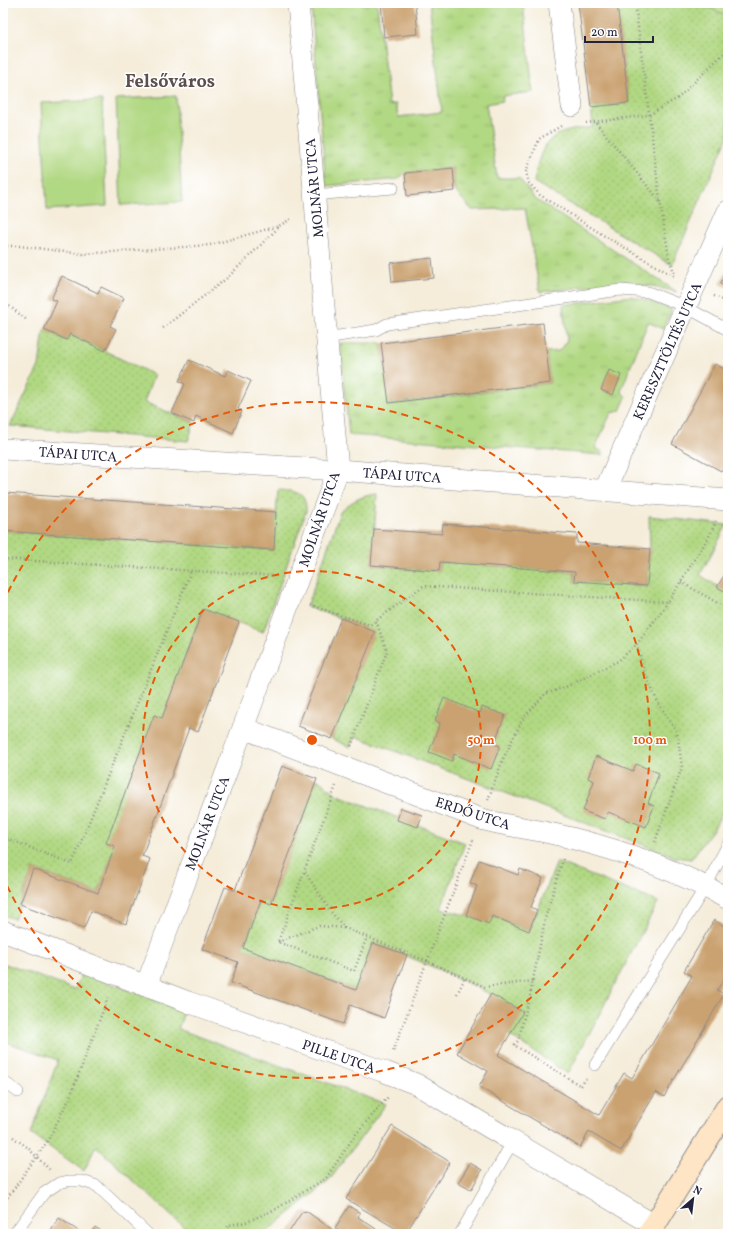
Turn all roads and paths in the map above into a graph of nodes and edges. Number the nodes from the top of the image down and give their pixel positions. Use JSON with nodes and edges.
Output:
{"nodes":[{"id":1,"x":298,"y":3,"type":"edge"},
{"id":2,"x":560,"y":3,"type":"edge"},
{"id":3,"x":635,"y":3,"type":"edge"},
{"id":4,"x":728,"y":49,"type":"edge"},
{"id":5,"x":572,"y":106,"type":"dead end"},
{"id":6,"x":649,"y":115,"type":"junction"},
{"id":7,"x":596,"y":122,"type":"junction"},
{"id":8,"x":582,"y":124,"type":"dead end"},
{"id":9,"x":562,"y":126,"type":"dead end"},
{"id":10,"x":393,"y":188,"type":"dead end"},
{"id":11,"x":314,"y":195,"type":"junction"},
{"id":12,"x":660,"y":201,"type":"junction"},
{"id":13,"x":728,"y":211,"type":"edge"},
{"id":14,"x":291,"y":219,"type":"dead end"},
{"id":15,"x":279,"y":226,"type":"junction"},
{"id":16,"x":3,"y":246,"type":"edge"},
{"id":17,"x":695,"y":286,"type":"junction"},
{"id":18,"x":3,"y":301,"type":"edge"},
{"id":19,"x":728,"y":302,"type":"edge"},
{"id":20,"x":686,"y":307,"type":"junction"},
{"id":21,"x":28,"y":321,"type":"dead end"},
{"id":22,"x":163,"y":328,"type":"dead end"},
{"id":23,"x":728,"y":330,"type":"edge"},
{"id":24,"x":326,"y":338,"type":"junction"},
{"id":25,"x":3,"y":449,"type":"edge"},
{"id":26,"x":338,"y":470,"type":"junction"},
{"id":27,"x":605,"y":490,"type":"junction"},
{"id":28,"x":726,"y":499,"type":"edge"},
{"id":29,"x":3,"y":559,"type":"edge"},
{"id":30,"x":191,"y":571,"type":"junction"},
{"id":31,"x":298,"y":578,"type":"junction"},
{"id":32,"x":681,"y":582,"type":"junction"},
{"id":33,"x":291,"y":599,"type":"junction"},
{"id":34,"x":668,"y":602,"type":"junction"},
{"id":35,"x":728,"y":609,"type":"edge"},
{"id":36,"x":376,"y":621,"type":"junction"},
{"id":37,"x":638,"y":644,"type":"junction"},
{"id":38,"x":243,"y":728,"type":"junction"},
{"id":39,"x":344,"y":766,"type":"junction"},
{"id":40,"x":481,"y":819,"type":"junction"},
{"id":41,"x":3,"y":836,"type":"edge"},
{"id":42,"x":570,"y":837,"type":"junction"},
{"id":43,"x":8,"y":838,"type":"junction"},
{"id":44,"x":728,"y":844,"type":"edge"},
{"id":45,"x":3,"y":852,"type":"edge"},
{"id":46,"x":647,"y":863,"type":"junction"},
{"id":47,"x":304,"y":872,"type":"junction"},
{"id":48,"x":706,"y":886,"type":"junction"},
{"id":49,"x":728,"y":899,"type":"edge"},
{"id":50,"x":345,"y":928,"type":"junction"},
{"id":51,"x":3,"y":931,"type":"edge"},
{"id":52,"x":366,"y":937,"type":"junction"},
{"id":53,"x":278,"y":942,"type":"junction"},
{"id":54,"x":427,"y":961,"type":"junction"},
{"id":55,"x":118,"y":974,"type":"junction"},
{"id":56,"x":465,"y":978,"type":"junction"},
{"id":57,"x":533,"y":981,"type":"junction"},
{"id":58,"x":146,"y":986,"type":"junction"},
{"id":59,"x":457,"y":994,"type":"dead end"},
{"id":60,"x":594,"y":1066,"type":"joint"},
{"id":61,"x":385,"y":1072,"type":"junction"},
{"id":62,"x":3,"y":1081,"type":"edge"},
{"id":63,"x":18,"y":1092,"type":"dead end"},
{"id":64,"x":728,"y":1106,"type":"edge"},
{"id":65,"x":13,"y":1137,"type":"dead end"},
{"id":66,"x":513,"y":1140,"type":"junction"},
{"id":67,"x":37,"y":1156,"type":"junction"},
{"id":68,"x":59,"y":1183,"type":"junction"},
{"id":69,"x":3,"y":1204,"type":"edge"},
{"id":70,"x":652,"y":1229,"type":"edge"},
{"id":71,"x":14,"y":1234,"type":"edge"},
{"id":72,"x":148,"y":1234,"type":"edge"},
{"id":73,"x":223,"y":1234,"type":"edge"},
{"id":74,"x":460,"y":1234,"type":"edge"}],
"edges":[{"from":1,"to":11,"type":"street","name":"MOLNÁR UTCA"},
{"from":2,"to":5,"type":"street"},
{"from":3,"to":6,"type":"path"},
{"from":4,"to":6,"type":"path"},
{"from":6,"to":7,"type":"path"},
{"from":6,"to":12,"type":"path"},
{"from":7,"to":8,"type":"path"},
{"from":7,"to":12,"type":"path"},
{"from":9,"to":12,"type":"path"},
{"from":10,"to":11,"type":"lane"},
{"from":11,"to":24,"type":"street","name":"MOLNÁR UTCA"},
{"from":13,"to":17,"type":"street","name":"KERESZTTÖLTÉS UTCA"},
{"from":14,"to":15,"type":"path"},
{"from":15,"to":16,"type":"path"},
{"from":15,"to":22,"type":"path"},
{"from":17,"to":19,"type":"path"},
{"from":17,"to":20,"type":"street","name":"KERESZTTÖLTÉS UTCA"},
{"from":18,"to":21,"type":"path"},
{"from":20,"to":23,"type":"lane"},
{"from":20,"to":24,"type":"lane"},
{"from":20,"to":27,"type":"street","name":"KERESZTTÖLTÉS UTCA"},
{"from":24,"to":26,"type":"street","name":"MOLNÁR UTCA"},
{"from":25,"to":26,"type":"street","name":"TÁPAI UTCA"},
{"from":26,"to":27,"type":"street","name":"TÁPAI UTCA"},
{"from":26,"to":31,"type":"street","name":"MOLNÁR UTCA"},
{"from":27,"to":28,"type":"street","name":"TÁPAI UTCA"},
{"from":28,"to":32,"type":"path"},
{"from":29,"to":30,"type":"path"},
{"from":30,"to":31,"type":"path"},
{"from":30,"to":43,"type":"path"},
{"from":31,"to":33,"type":"street","name":"MOLNÁR UTCA"},
{"from":32,"to":34,"type":"path"},
{"from":32,"to":35,"type":"path"},
{"from":33,"to":36,"type":"path"},
{"from":33,"to":38,"type":"street","name":"MOLNÁR UTCA"},
{"from":34,"to":36,"type":"path"},
{"from":34,"to":37,"type":"path"},
{"from":36,"to":39,"type":"path"},
{"from":37,"to":40,"type":"path"},
{"from":37,"to":46,"type":"path"},
{"from":38,"to":39,"type":"street","name":"ERDŐ UTCA"},
{"from":38,"to":58,"type":"street","name":"MOLNÁR UTCA"},
{"from":39,"to":40,"type":"street","name":"ERDŐ UTCA"},
{"from":39,"to":47,"type":"path"},
{"from":40,"to":42,"type":"street","name":"ERDŐ UTCA"},
{"from":40,"to":54,"type":"path"},
{"from":41,"to":43,"type":"path"},
{"from":42,"to":46,"type":"street","name":"ERDŐ UTCA"},
{"from":42,"to":57,"type":"path"},
{"from":43,"to":45,"type":"path"},
{"from":44,"to":48,"type":"lane"},
{"from":46,"to":48,"type":"street","name":"ERDŐ UTCA"},
{"from":47,"to":50,"type":"path"},
{"from":47,"to":53,"type":"path"},
{"from":48,"to":49,"type":"street","name":"ERDŐ UTCA"},
{"from":48,"to":60,"type":"lane"},
{"from":50,"to":52,"type":"path"},
{"from":50,"to":53,"type":"path"},
{"from":51,"to":55,"type":"street","name":"PILLE UTCA"},
{"from":52,"to":53,"type":"path"},
{"from":52,"to":54,"type":"path"},
{"from":54,"to":56,"type":"path"},
{"from":54,"to":61,"type":"path"},
{"from":55,"to":58,"type":"street","name":"PILLE UTCA"},
{"from":55,"to":67,"type":"path"},
{"from":56,"to":57,"type":"path"},
{"from":56,"to":59,"type":"path"},
{"from":57,"to":60,"type":"path"},
{"from":58,"to":61,"type":"street","name":"PILLE UTCA"},
{"from":61,"to":66,"type":"street","name":"PILLE UTCA"},
{"from":61,"to":73,"type":"path"},
{"from":62,"to":63,"type":"lane"},
{"from":64,"to":70,"type":"street"},
{"from":65,"to":67,"type":"path"},
{"from":66,"to":70,"type":"street","name":"PILLE UTCA"},
{"from":66,"to":74,"type":"lane"},
{"from":67,"to":68,"type":"path"},
{"from":67,"to":69,"type":"path"},
{"from":68,"to":71,"type":"lane"},
{"from":68,"to":72,"type":"lane"}]}
